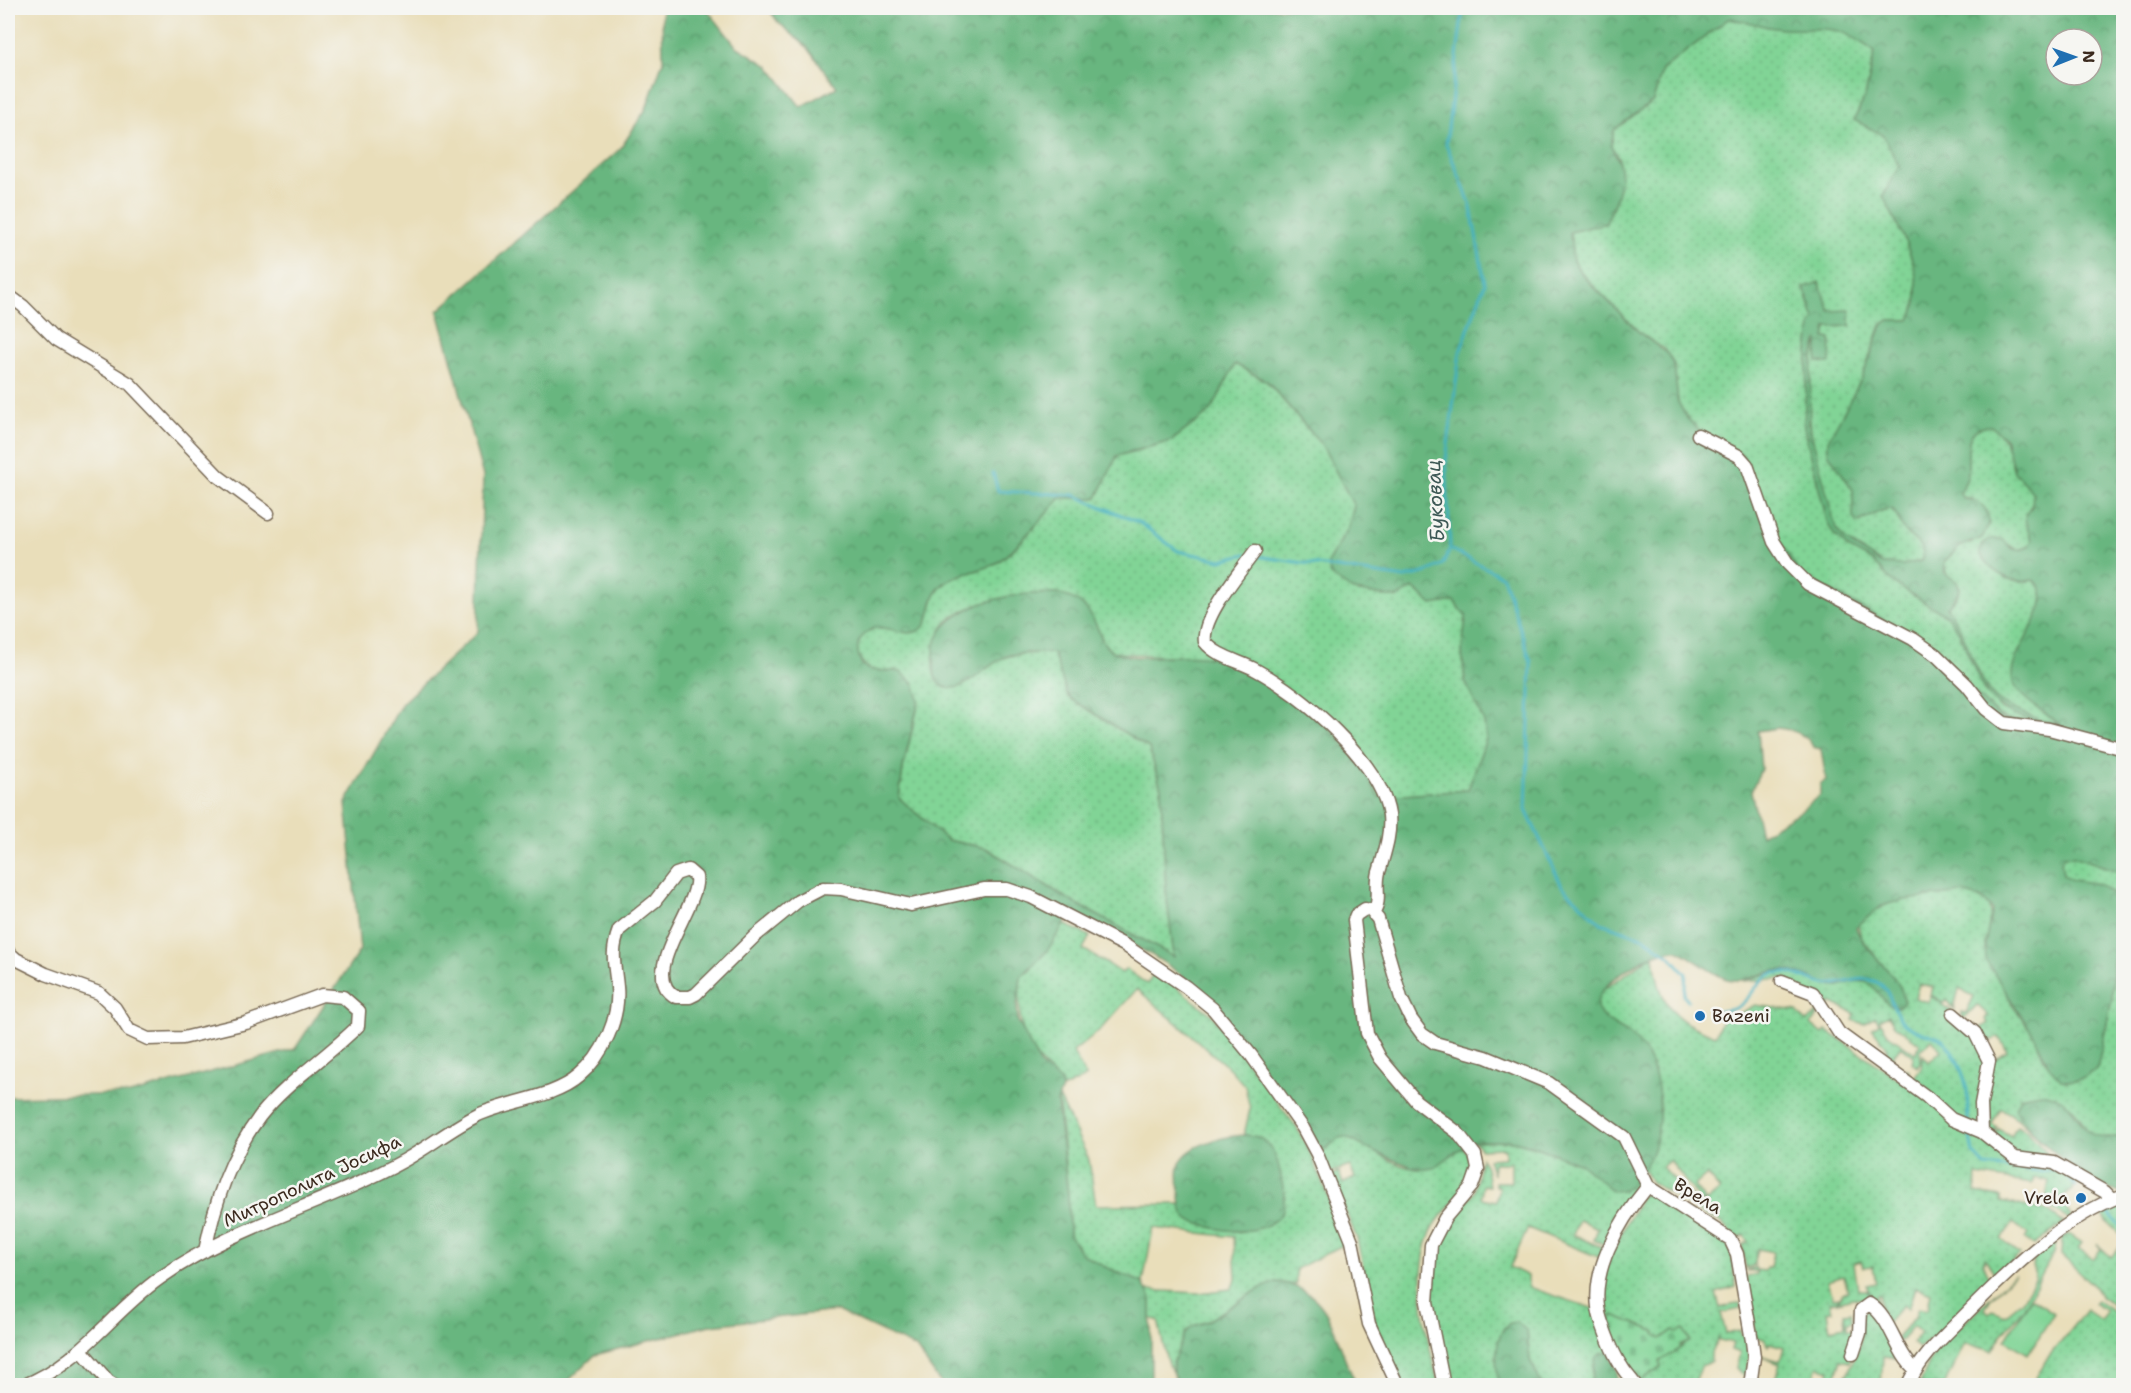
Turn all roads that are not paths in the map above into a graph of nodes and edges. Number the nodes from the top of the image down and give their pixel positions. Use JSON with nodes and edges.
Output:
{"nodes":[{"id":1,"x":8,"y":295,"type":"edge"},
{"id":2,"x":1698,"y":435,"type":"dead end"},
{"id":3,"x":268,"y":513,"type":"dead end"},
{"id":4,"x":1253,"y":554,"type":"dead end"},
{"id":5,"x":2124,"y":748,"type":"edge"},
{"id":6,"x":1374,"y":913,"type":"junction"},
{"id":7,"x":8,"y":952,"type":"edge"},
{"id":8,"x":1782,"y":981,"type":"dead end"},
{"id":9,"x":1953,"y":1014,"type":"dead end"},
{"id":10,"x":1973,"y":1128,"type":"junction"},
{"id":11,"x":1648,"y":1185,"type":"junction"},
{"id":12,"x":2110,"y":1201,"type":"edge"},
{"id":13,"x":204,"y":1251,"type":"junction"},
{"id":14,"x":82,"y":1351,"type":"junction"},
{"id":15,"x":1853,"y":1354,"type":"dead end"},
{"id":16,"x":1916,"y":1370,"type":"junction"},
{"id":17,"x":22,"y":1386,"type":"edge"},
{"id":18,"x":116,"y":1386,"type":"edge"},
{"id":19,"x":1398,"y":1386,"type":"edge"},
{"id":20,"x":1444,"y":1386,"type":"edge"},
{"id":21,"x":1636,"y":1386,"type":"edge"},
{"id":22,"x":1750,"y":1386,"type":"edge"},
{"id":23,"x":1907,"y":1386,"type":"edge"}],
"edges":[{"from":1,"to":3,"type":"street"},
{"from":2,"to":5,"type":"street"},
{"from":4,"to":6,"type":"street"},
{"from":6,"to":11,"type":"street"},
{"from":6,"to":20,"type":"street"},
{"from":7,"to":13,"type":"street"},
{"from":8,"to":10,"type":"street"},
{"from":9,"to":10,"type":"street"},
{"from":10,"to":12,"type":"street"},
{"from":11,"to":21,"type":"street","name":"Врела"},
{"from":11,"to":22,"type":"street","name":"Врела"},
{"from":12,"to":16,"type":"street"},
{"from":13,"to":14,"type":"street","name":"Митрополита Јосифа"},
{"from":13,"to":19,"type":"street","name":"Митрополита Јосифа"},
{"from":14,"to":17,"type":"street","name":"Митрополита Јосифа"},
{"from":14,"to":18,"type":"street"},
{"from":15,"to":16,"type":"street"},
{"from":16,"to":23,"type":"street"}]}
